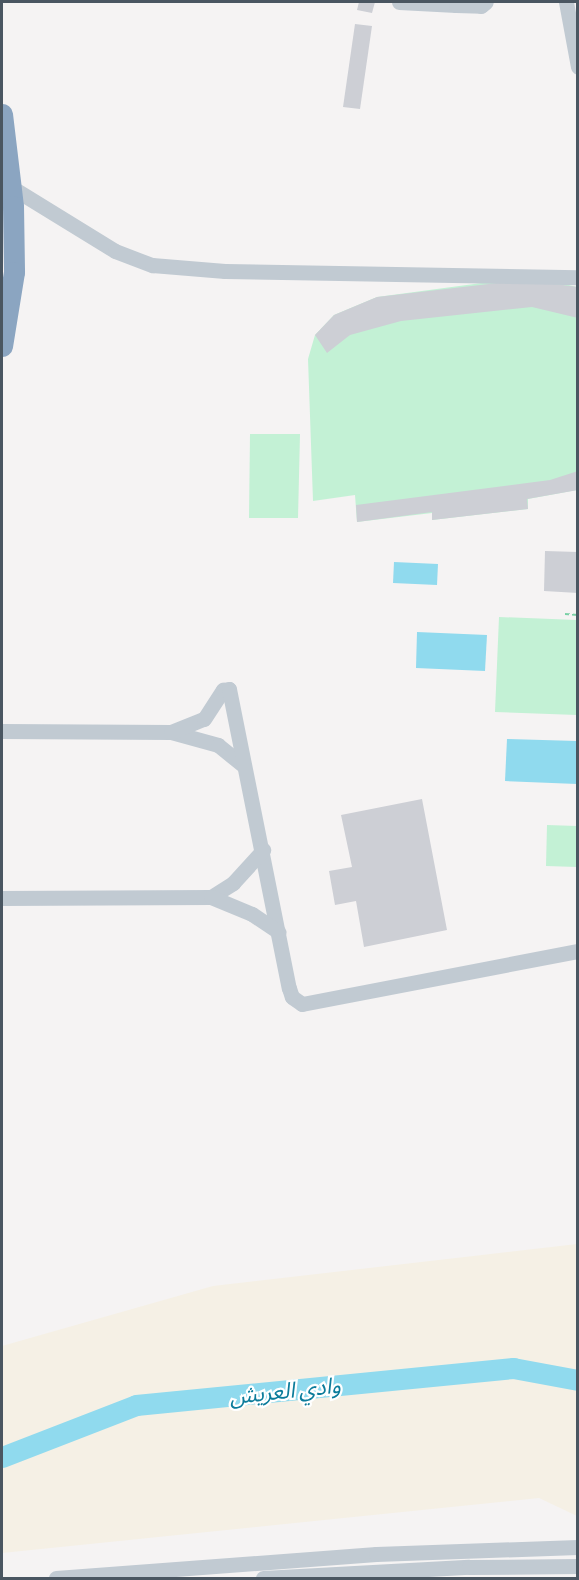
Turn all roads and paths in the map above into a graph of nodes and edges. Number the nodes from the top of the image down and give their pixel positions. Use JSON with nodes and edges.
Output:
{"nodes":[{"id":1,"x":399,"y":2,"type":"edge"},
{"id":2,"x":486,"y":2,"type":"edge"},
{"id":3,"x":566,"y":2,"type":"edge"},
{"id":4,"x":456,"y":3,"type":"edge"},
{"id":5,"x":578,"y":67,"type":"edge"},
{"id":6,"x":2,"y":114,"type":"edge"},
{"id":7,"x":11,"y":187,"type":"junction"},
{"id":8,"x":578,"y":277,"type":"edge"},
{"id":9,"x":2,"y":346,"type":"edge"},
{"id":10,"x":565,"y":614,"type":"dead end"},
{"id":11,"x":578,"y":615,"type":"edge"},
{"id":12,"x":2,"y":731,"type":"edge"},
{"id":13,"x":171,"y":732,"type":"junction"},
{"id":14,"x":244,"y":766,"type":"junction"},
{"id":15,"x":263,"y":850,"type":"junction"},
{"id":16,"x":211,"y":897,"type":"junction"},
{"id":17,"x":2,"y":898,"type":"edge"},
{"id":18,"x":279,"y":932,"type":"junction"},
{"id":19,"x":578,"y":951,"type":"edge"},
{"id":20,"x":577,"y":1547,"type":"edge"},
{"id":21,"x":576,"y":1567,"type":"edge"},
{"id":22,"x":397,"y":1574,"type":"edge"},
{"id":23,"x":341,"y":1576,"type":"edge"},
{"id":24,"x":56,"y":1578,"type":"edge"},
{"id":25,"x":263,"y":1578,"type":"edge"},
{"id":26,"x":280,"y":1578,"type":"edge"}],
"edges":[{"from":1,"to":4,"type":"street"},
{"from":2,"to":4,"type":"street"},
{"from":3,"to":5,"type":"street"},
{"from":6,"to":7,"type":"highway"},
{"from":7,"to":8,"type":"street"},
{"from":7,"to":9,"type":"highway"},
{"from":10,"to":11,"type":"path"},
{"from":12,"to":13,"type":"street"},
{"from":13,"to":14,"type":"street"},
{"from":13,"to":14,"type":"street"},
{"from":14,"to":15,"type":"street"},
{"from":15,"to":16,"type":"street"},
{"from":15,"to":18,"type":"street"},
{"from":16,"to":17,"type":"street"},
{"from":16,"to":18,"type":"street"},
{"from":18,"to":19,"type":"street"},
{"from":20,"to":24,"type":"street"},
{"from":21,"to":22,"type":"street"},
{"from":22,"to":23,"type":"street"},
{"from":23,"to":26,"type":"street"},
{"from":25,"to":26,"type":"street"}]}
